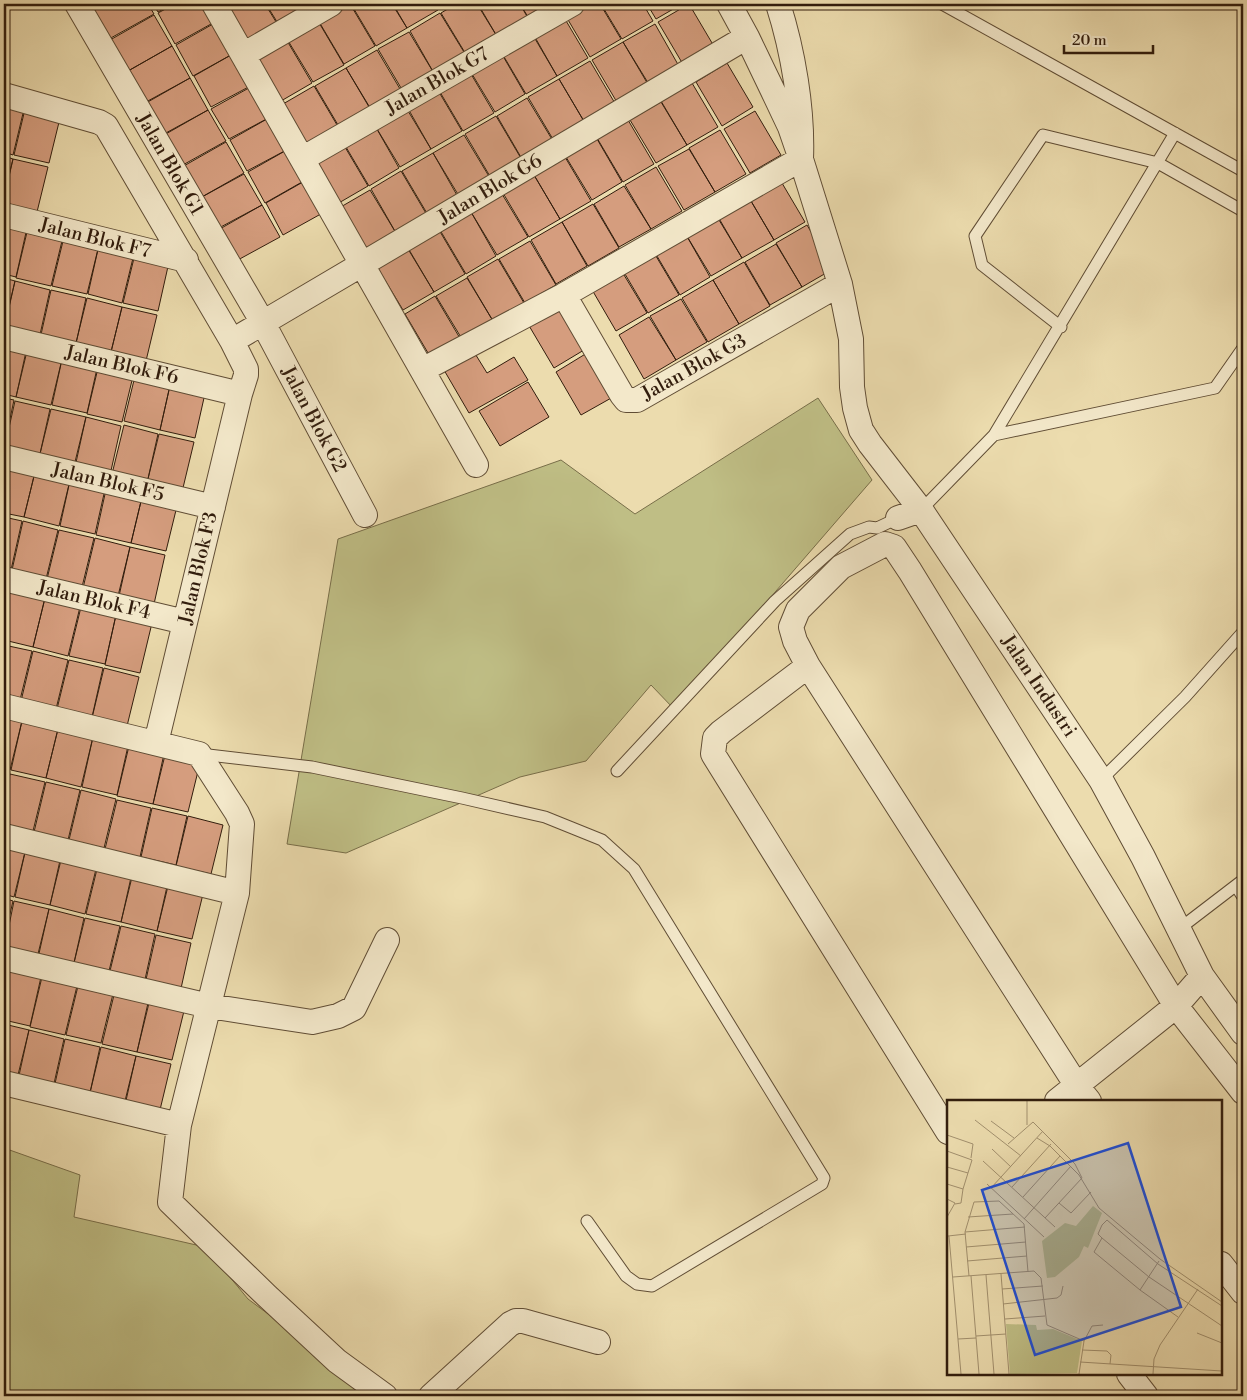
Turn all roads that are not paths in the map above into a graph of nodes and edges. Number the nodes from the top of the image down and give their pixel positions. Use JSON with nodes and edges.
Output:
{"nodes":[{"id":1,"x":214,"y":4,"type":"edge"},
{"id":2,"x":331,"y":4,"type":"edge"},
{"id":3,"x":572,"y":4,"type":"edge"},
{"id":4,"x":729,"y":4,"type":"edge"},
{"id":5,"x":778,"y":4,"type":"edge"},
{"id":6,"x":942,"y":4,"type":"edge"},
{"id":7,"x":83,"y":6,"type":"edge"},
{"id":8,"x":788,"y":34,"type":"junction"},
{"id":9,"x":751,"y":45,"type":"junction"},
{"id":10,"x":243,"y":54,"type":"junction"},
{"id":11,"x":4,"y":95,"type":"edge"},
{"id":12,"x":1175,"y":134,"type":"junction"},
{"id":13,"x":302,"y":159,"type":"junction"},
{"id":14,"x":801,"y":159,"type":"junction"},
{"id":15,"x":1158,"y":163,"type":"junction"},
{"id":16,"x":1243,"y":171,"type":"edge"},
{"id":17,"x":1243,"y":211,"type":"edge"},
{"id":18,"x":4,"y":216,"type":"edge"},
{"id":19,"x":186,"y":260,"type":"junction"},
{"id":20,"x":362,"y":264,"type":"junction"},
{"id":21,"x":840,"y":284,"type":"junction"},
{"id":22,"x":564,"y":295,"type":"junction"},
{"id":23,"x":263,"y":323,"type":"junction"},
{"id":24,"x":1061,"y":327,"type":"junction"},
{"id":25,"x":4,"y":337,"type":"edge"},
{"id":26,"x":232,"y":341,"type":"junction"},
{"id":27,"x":1243,"y":348,"type":"edge"},
{"id":28,"x":422,"y":370,"type":"junction"},
{"id":29,"x":240,"y":394,"type":"junction"},
{"id":30,"x":994,"y":434,"type":"junction"},
{"id":31,"x":4,"y":458,"type":"edge"},
{"id":32,"x":476,"y":465,"type":"dead end"},
{"id":33,"x":213,"y":507,"type":"junction"},
{"id":34,"x":921,"y":510,"type":"junction"},
{"id":35,"x":365,"y":515,"type":"dead end"},
{"id":36,"x":898,"y":518,"type":"joint"},
{"id":37,"x":4,"y":579,"type":"edge"},
{"id":38,"x":185,"y":622,"type":"junction"},
{"id":39,"x":1243,"y":632,"type":"edge"},
{"id":40,"x":808,"y":666,"type":"junction"},
{"id":41,"x":4,"y":706,"type":"edge"},
{"id":42,"x":156,"y":743,"type":"junction"},
{"id":43,"x":199,"y":754,"type":"junction"},
{"id":44,"x":617,"y":771,"type":"dead end"},
{"id":45,"x":1101,"y":780,"type":"junction"},
{"id":46,"x":4,"y":836,"type":"edge"},
{"id":47,"x":1239,"y":883,"type":"edge"},
{"id":48,"x":237,"y":892,"type":"junction"},
{"id":49,"x":1243,"y":897,"type":"edge"},
{"id":50,"x":1179,"y":929,"type":"junction"},
{"id":51,"x":388,"y":940,"type":"dead end"},
{"id":52,"x":4,"y":958,"type":"edge"},
{"id":53,"x":1202,"y":976,"type":"junction"},
{"id":54,"x":209,"y":1006,"type":"junction"},
{"id":55,"x":1176,"y":1006,"type":"junction"},
{"id":56,"x":1243,"y":1033,"type":"edge"},
{"id":57,"x":4,"y":1083,"type":"edge"},
{"id":58,"x":1243,"y":1092,"type":"edge"},
{"id":59,"x":1083,"y":1093,"type":"edge"},
{"id":60,"x":1060,"y":1100,"type":"edge"},
{"id":61,"x":180,"y":1125,"type":"junction"},
{"id":62,"x":947,"y":1130,"type":"edge"},
{"id":63,"x":587,"y":1221,"type":"dead end"},
{"id":64,"x":1222,"y":1265,"type":"edge"},
{"id":65,"x":1243,"y":1292,"type":"edge"},
{"id":66,"x":598,"y":1342,"type":"dead end"},
{"id":67,"x":1130,"y":1375,"type":"edge"},
{"id":68,"x":385,"y":1396,"type":"edge"},
{"id":69,"x":431,"y":1396,"type":"edge"},
{"id":70,"x":1146,"y":1396,"type":"edge"}],
"edges":[{"from":1,"to":10,"type":"street"},
{"from":2,"to":10,"type":"street"},
{"from":3,"to":13,"type":"street","name":"Jalan Blok G7"},
{"from":4,"to":9,"type":"street","name":"Jalan Industri"},
{"from":5,"to":8,"type":"street"},
{"from":6,"to":12,"type":"lane"},
{"from":7,"to":23,"type":"street","name":"Jalan Blok G1"},
{"from":8,"to":9,"type":"street","name":"Jalan Blok G6"},
{"from":8,"to":14,"type":"street"},
{"from":9,"to":14,"type":"street","name":"Jalan Industri"},
{"from":9,"to":20,"type":"street","name":"Jalan Blok G6"},
{"from":10,"to":13,"type":"street"},
{"from":11,"to":19,"type":"street","name":"Jalan Blok F3"},
{"from":12,"to":15,"type":"lane"},
{"from":12,"to":16,"type":"lane"},
{"from":13,"to":20,"type":"street"},
{"from":14,"to":21,"type":"street","name":"Jalan Industri"},
{"from":14,"to":22,"type":"street"},
{"from":15,"to":17,"type":"lane"},
{"from":15,"to":24,"type":"lane"},
{"from":15,"to":24,"type":"lane"},
{"from":18,"to":19,"type":"street","name":"Jalan Blok F7"},
{"from":19,"to":26,"type":"street","name":"Jalan Blok F3"},
{"from":20,"to":23,"type":"street","name":"Jalan Blok G6"},
{"from":20,"to":28,"type":"street"},
{"from":21,"to":22,"type":"street","name":"Jalan Blok G3"},
{"from":21,"to":34,"type":"street","name":"Jalan Industri"},
{"from":22,"to":28,"type":"street"},
{"from":23,"to":26,"type":"street","name":"Jalan Blok G6"},
{"from":23,"to":35,"type":"street","name":"Jalan Blok G2"},
{"from":24,"to":30,"type":"lane"},
{"from":25,"to":29,"type":"street","name":"Jalan Blok F6"},
{"from":26,"to":29,"type":"street","name":"Jalan Blok F3"},
{"from":27,"to":30,"type":"lane"},
{"from":28,"to":32,"type":"street"},
{"from":29,"to":33,"type":"street","name":"Jalan Blok F3"},
{"from":30,"to":34,"type":"lane"},
{"from":31,"to":33,"type":"street","name":"Jalan Blok F5"},
{"from":33,"to":38,"type":"street","name":"Jalan Blok F3"},
{"from":34,"to":36,"type":"street"},
{"from":34,"to":45,"type":"street","name":"Jalan Industri"},
{"from":36,"to":44,"type":"lane"},
{"from":37,"to":38,"type":"street","name":"Jalan Blok F4"},
{"from":38,"to":42,"type":"street","name":"Jalan Blok F3"},
{"from":39,"to":45,"type":"lane"},
{"from":40,"to":55,"type":"street"},
{"from":40,"to":59,"type":"street"},
{"from":40,"to":62,"type":"street"},
{"from":41,"to":42,"type":"street"},
{"from":42,"to":43,"type":"street"},
{"from":43,"to":48,"type":"street"},
{"from":43,"to":63,"type":"lane"},
{"from":45,"to":50,"type":"street","name":"Jalan Industri"},
{"from":46,"to":48,"type":"street"},
{"from":47,"to":49,"type":"lane"},
{"from":47,"to":50,"type":"lane"},
{"from":48,"to":54,"type":"street"},
{"from":50,"to":53,"type":"street","name":"Jalan Industri"},
{"from":51,"to":54,"type":"street"},
{"from":52,"to":54,"type":"street"},
{"from":53,"to":55,"type":"street"},
{"from":53,"to":56,"type":"street","name":"Jalan Industri"},
{"from":54,"to":61,"type":"street"},
{"from":55,"to":58,"type":"street"},
{"from":55,"to":59,"type":"street"},
{"from":57,"to":61,"type":"street"},
{"from":59,"to":60,"type":"street"},
{"from":61,"to":68,"type":"street"},
{"from":64,"to":65,"type":"street"},
{"from":66,"to":69,"type":"street"},
{"from":67,"to":70,"type":"street"}]}
